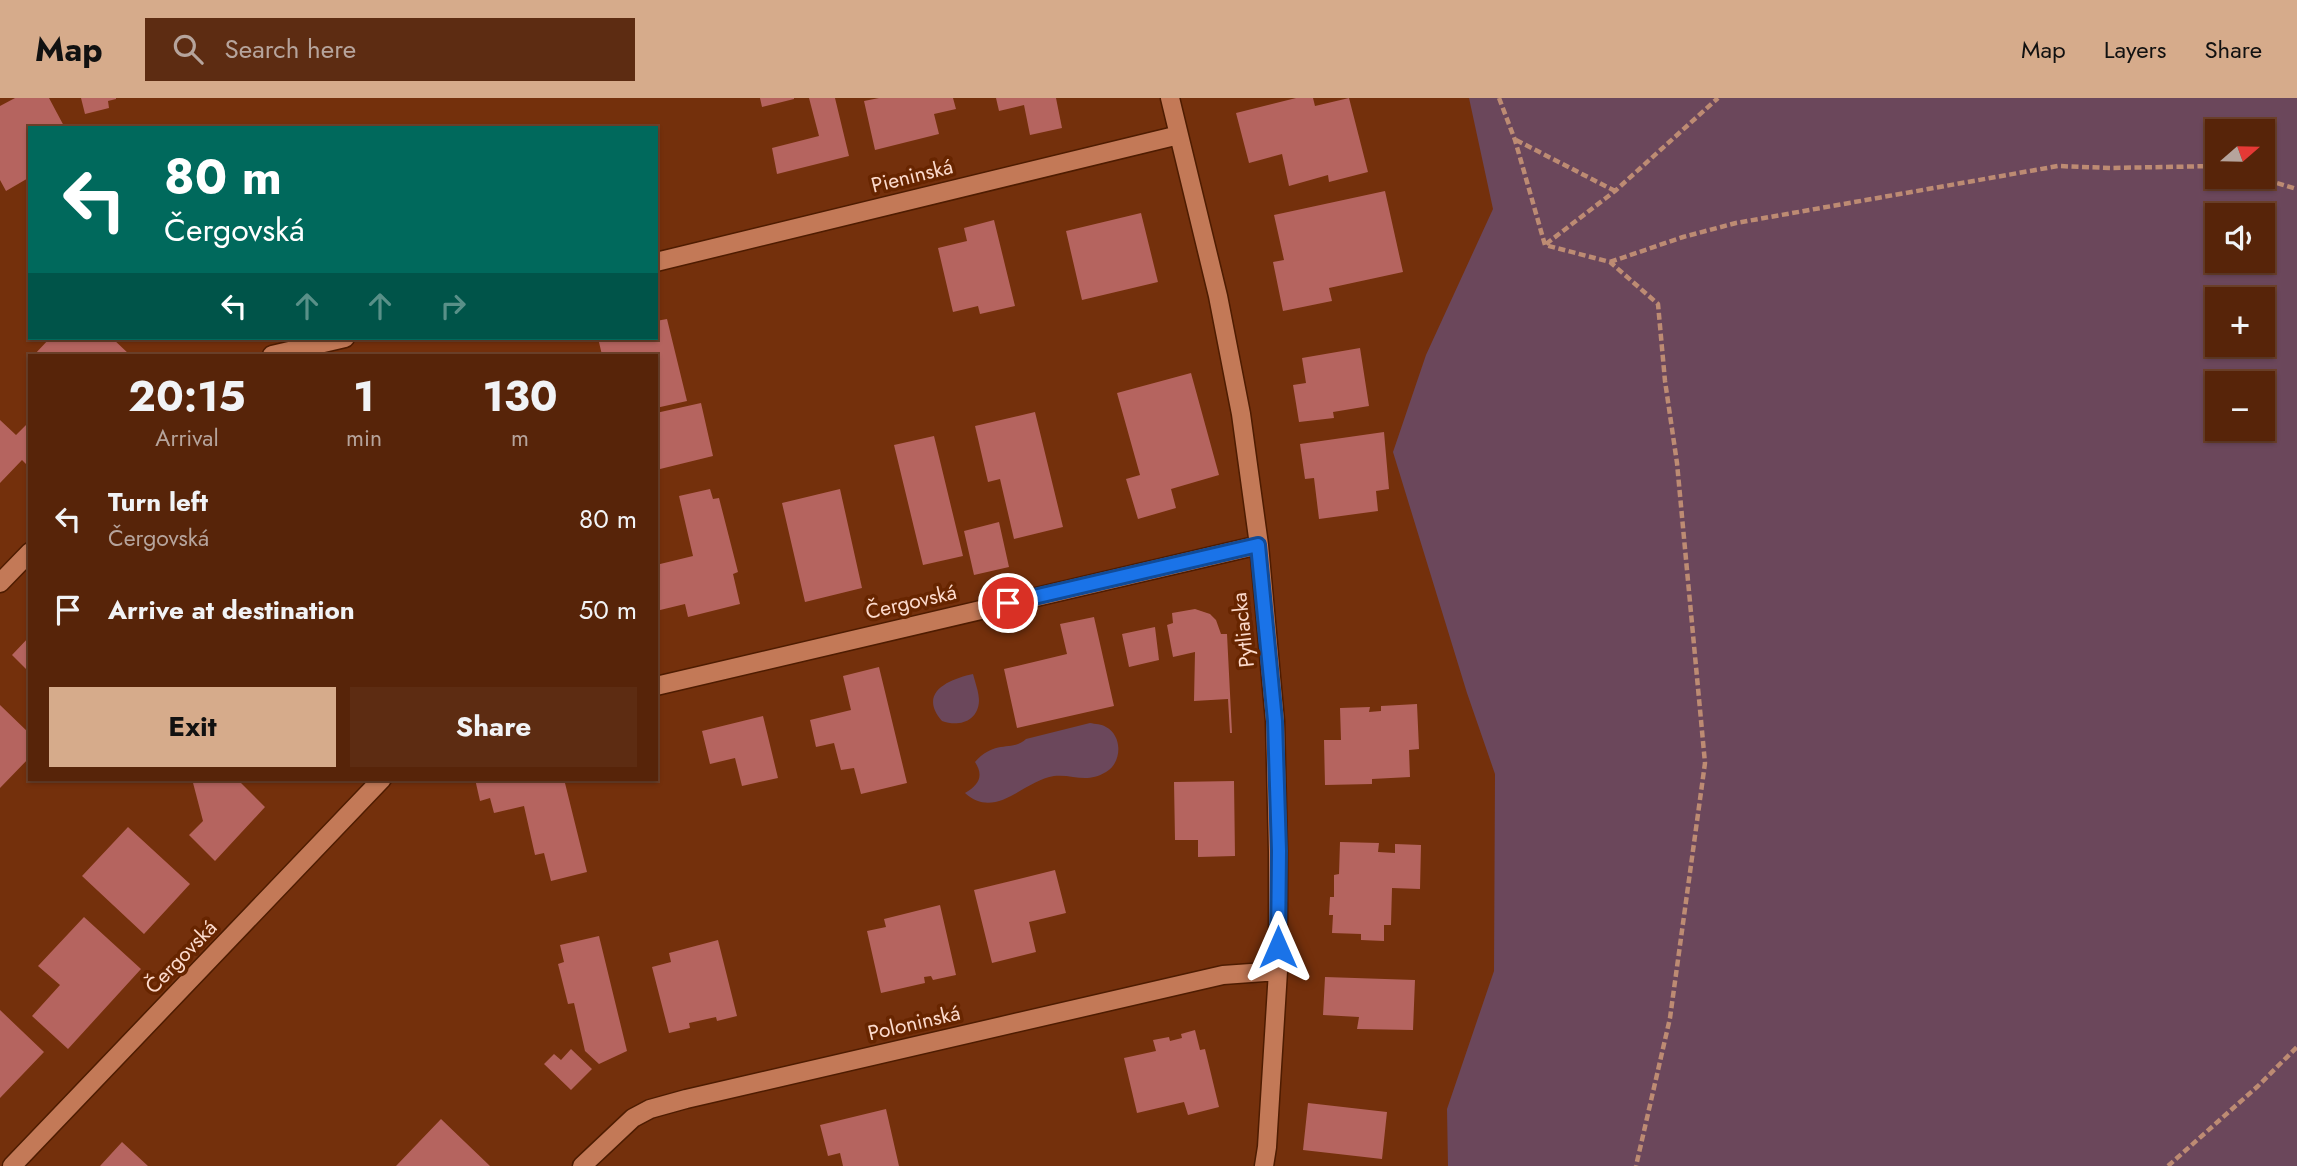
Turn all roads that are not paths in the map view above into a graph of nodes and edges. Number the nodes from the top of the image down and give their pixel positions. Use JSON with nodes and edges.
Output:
{"nodes":[{"id":1,"x":1170,"y":98,"type":"edge"},
{"id":2,"x":1179,"y":135,"type":"junction"},
{"id":3,"x":658,"y":262,"type":"edge"},
{"id":4,"x":336,"y":340,"type":"edge"},
{"id":5,"x":276,"y":354,"type":"edge"},
{"id":6,"x":1258,"y":545,"type":"junction"},
{"id":7,"x":28,"y":554,"type":"edge"},
{"id":8,"x":0,"y":583,"type":"edge"},
{"id":9,"x":658,"y":686,"type":"edge"},
{"id":10,"x":380,"y":781,"type":"edge"},
{"id":11,"x":1278,"y":971,"type":"junction"},
{"id":12,"x":12,"y":1166,"type":"edge"},
{"id":13,"x":582,"y":1166,"type":"edge"},
{"id":14,"x":1264,"y":1166,"type":"edge"}],
"edges":[{"from":1,"to":2,"type":"street","name":"Pytliacka"},
{"from":2,"to":3,"type":"street","name":"Pieninská"},
{"from":2,"to":6,"type":"street","name":"Pytliacka"},
{"from":4,"to":5,"type":"street"},
{"from":6,"to":9,"type":"street","name":"Čergovská"},
{"from":6,"to":11,"type":"street","name":"Pytliacka"},
{"from":7,"to":8,"type":"street"},
{"from":10,"to":12,"type":"street","name":"Čergovská"},
{"from":11,"to":13,"type":"street","name":"Poloninská"},
{"from":11,"to":14,"type":"street","name":"Pytliacka"}]}
